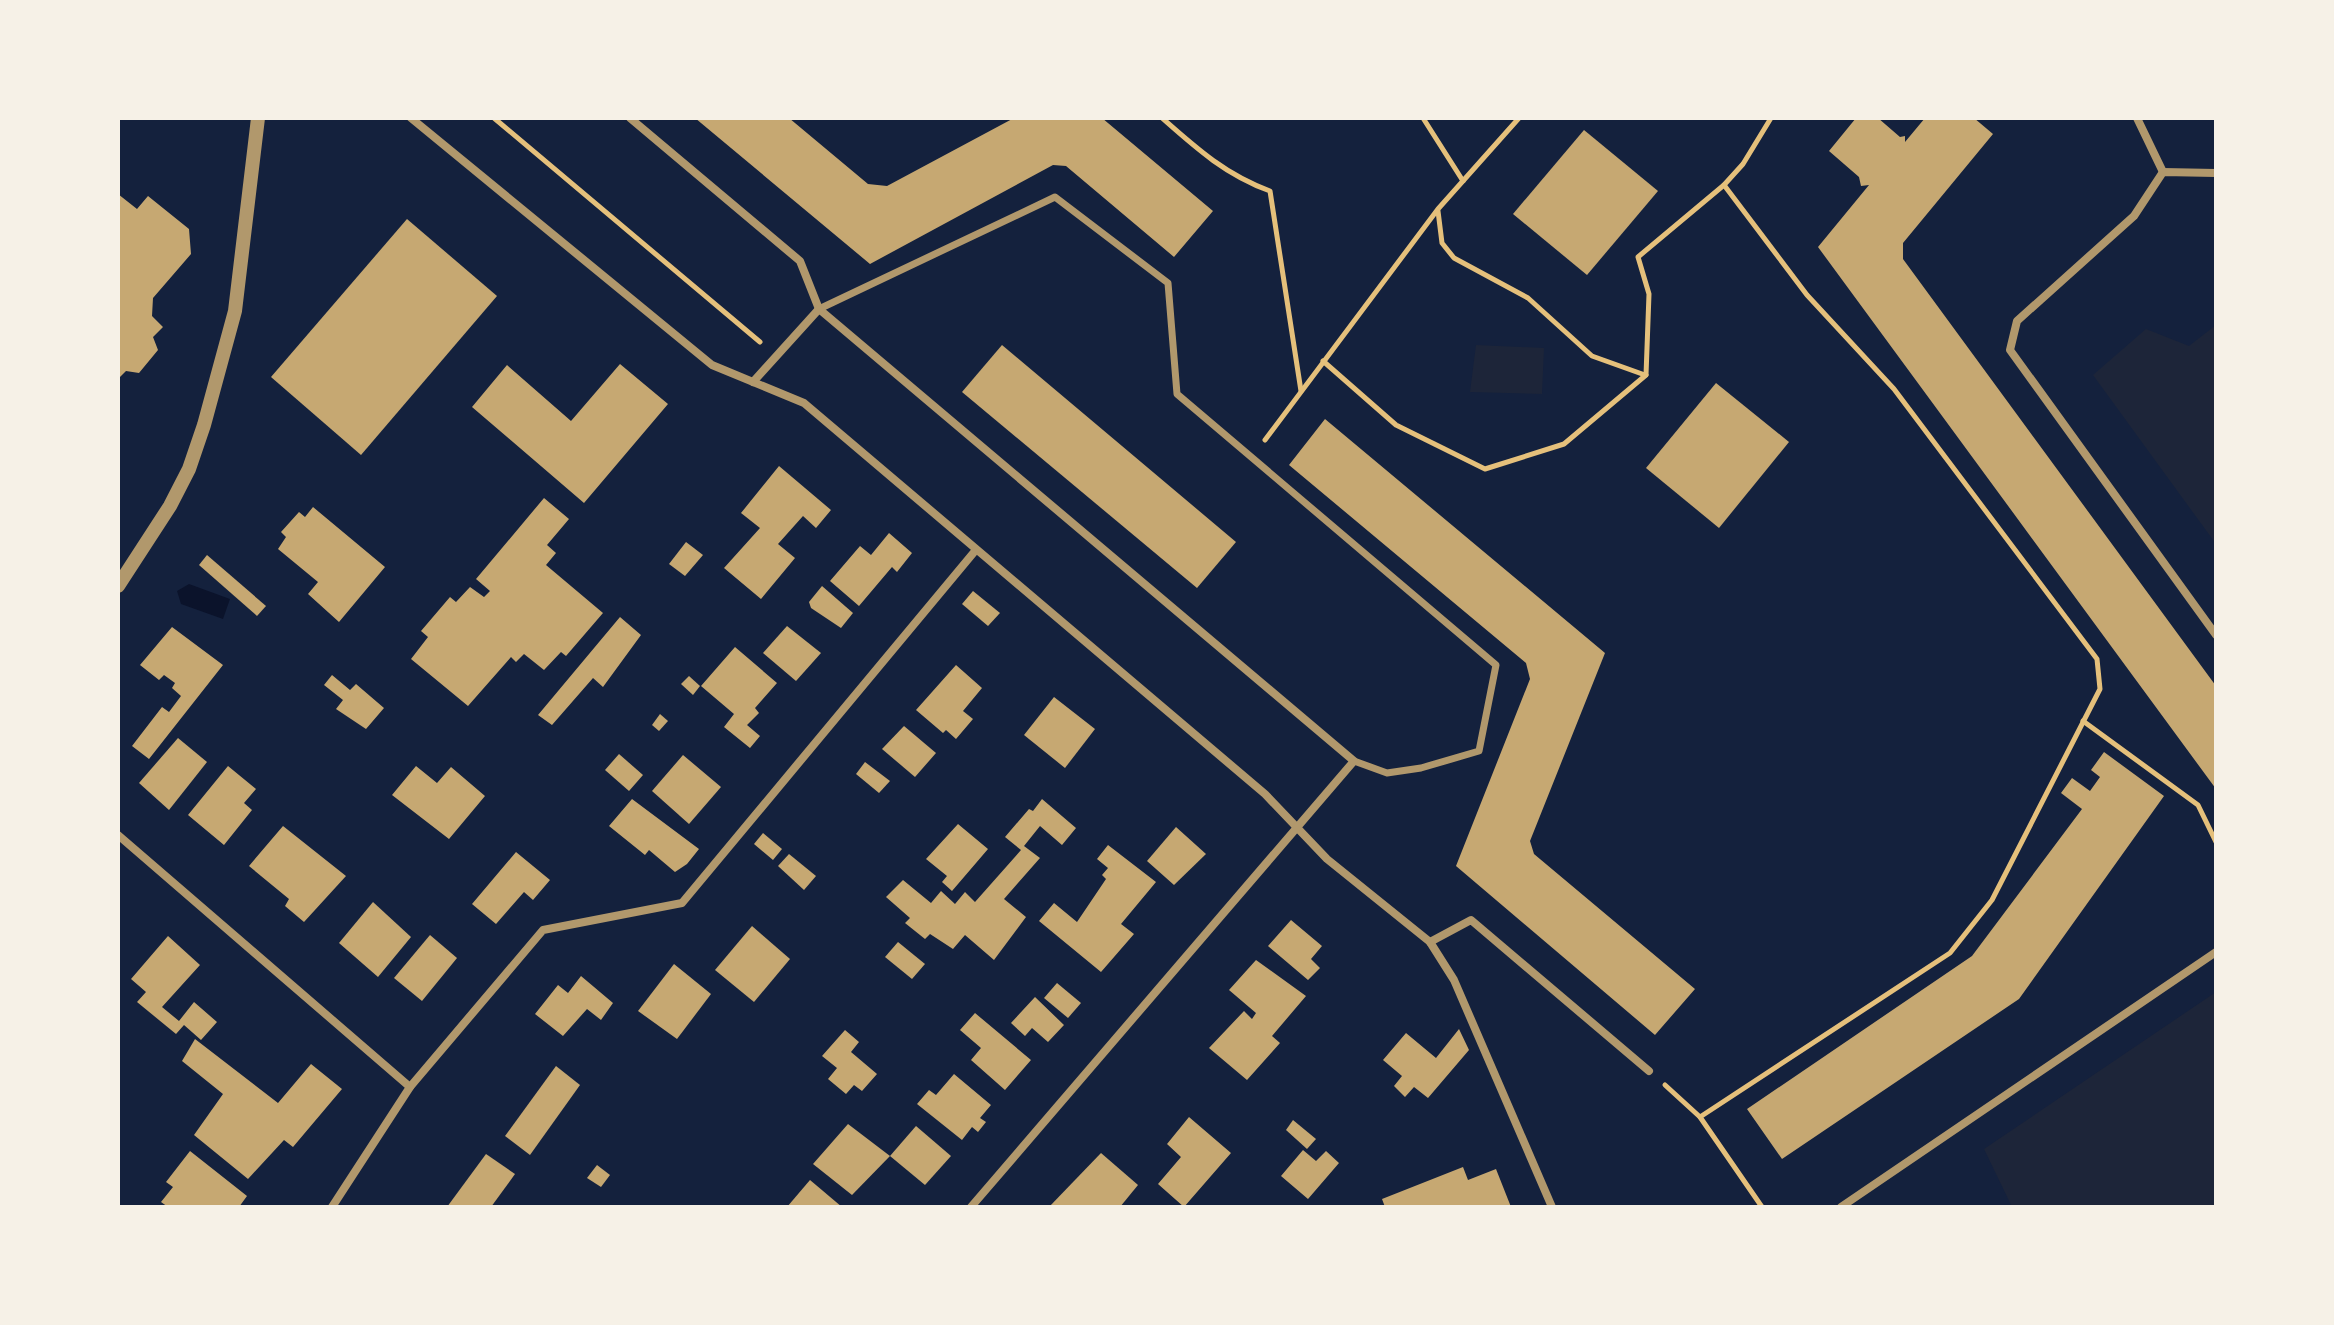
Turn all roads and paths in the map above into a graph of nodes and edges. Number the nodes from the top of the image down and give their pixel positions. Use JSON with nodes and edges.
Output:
{"nodes":[{"id":1,"x":258,"y":118,"type":"edge"},
{"id":2,"x":411,"y":118,"type":"edge"},
{"id":3,"x":630,"y":118,"type":"edge"},
{"id":4,"x":1162,"y":118,"type":"edge"},
{"id":5,"x":1423,"y":118,"type":"edge"},
{"id":6,"x":1519,"y":118,"type":"edge"},
{"id":7,"x":1771,"y":118,"type":"edge"},
{"id":8,"x":2137,"y":118,"type":"edge"},
{"id":9,"x":2163,"y":172,"type":"junction"},
{"id":10,"x":2216,"y":173,"type":"edge"},
{"id":11,"x":1463,"y":181,"type":"junction"},
{"id":12,"x":1724,"y":185,"type":"junction"},
{"id":13,"x":1438,"y":209,"type":"junction"},
{"id":14,"x":819,"y":309,"type":"junction"},
{"id":15,"x":1323,"y":361,"type":"junction"},
{"id":16,"x":1646,"y":375,"type":"junction"},
{"id":17,"x":753,"y":382,"type":"junction"},
{"id":18,"x":1301,"y":391,"type":"junction"},
{"id":19,"x":1252,"y":457,"type":"junction"},
{"id":20,"x":975,"y":551,"type":"junction"},
{"id":21,"x":118,"y":586,"type":"edge"},
{"id":22,"x":2216,"y":635,"type":"edge"},
{"id":23,"x":2083,"y":721,"type":"junction"},
{"id":24,"x":1354,"y":761,"type":"junction"},
{"id":25,"x":1299,"y":829,"type":"junction"},
{"id":26,"x":118,"y":835,"type":"edge"},
{"id":27,"x":2216,"y":842,"type":"edge"},
{"id":28,"x":1430,"y":942,"type":"junction"},
{"id":29,"x":2216,"y":952,"type":"edge"},
{"id":30,"x":1649,"y":1071,"type":"joint"},
{"id":31,"x":410,"y":1087,"type":"junction"},
{"id":32,"x":1700,"y":1117,"type":"junction"},
{"id":33,"x":332,"y":1207,"type":"edge"},
{"id":34,"x":971,"y":1207,"type":"edge"},
{"id":35,"x":1552,"y":1207,"type":"edge"},
{"id":36,"x":1762,"y":1207,"type":"edge"},
{"id":37,"x":1841,"y":1207,"type":"edge"}],
"edges":[{"from":1,"to":21,"type":"street"},
{"from":2,"to":17,"type":"street"},
{"from":3,"to":14,"type":"street"},
{"from":4,"to":18,"type":"path"},
{"from":5,"to":11,"type":"path"},
{"from":6,"to":11,"type":"path"},
{"from":7,"to":12,"type":"path"},
{"from":8,"to":9,"type":"street"},
{"from":9,"to":10,"type":"street"},
{"from":9,"to":22,"type":"street"},
{"from":11,"to":13,"type":"path"},
{"from":12,"to":16,"type":"path"},
{"from":12,"to":23,"type":"path"},
{"from":13,"to":15,"type":"path"},
{"from":13,"to":16,"type":"path"},
{"from":14,"to":17,"type":"street"},
{"from":14,"to":19,"type":"street"},
{"from":14,"to":24,"type":"street"},
{"from":15,"to":16,"type":"path"},
{"from":15,"to":18,"type":"path"},
{"from":17,"to":20,"type":"street"},
{"from":18,"to":19,"type":"path"},
{"from":19,"to":24,"type":"street"},
{"from":20,"to":25,"type":"street"},
{"from":20,"to":31,"type":"street"},
{"from":23,"to":27,"type":"path"},
{"from":23,"to":32,"type":"path"},
{"from":24,"to":25,"type":"street"},
{"from":25,"to":28,"type":"street"},
{"from":25,"to":34,"type":"street"},
{"from":26,"to":31,"type":"street"},
{"from":28,"to":30,"type":"street"},
{"from":28,"to":35,"type":"street"},
{"from":29,"to":37,"type":"street"},
{"from":30,"to":32,"type":"path"},
{"from":31,"to":33,"type":"street"},
{"from":32,"to":36,"type":"path"}]}
